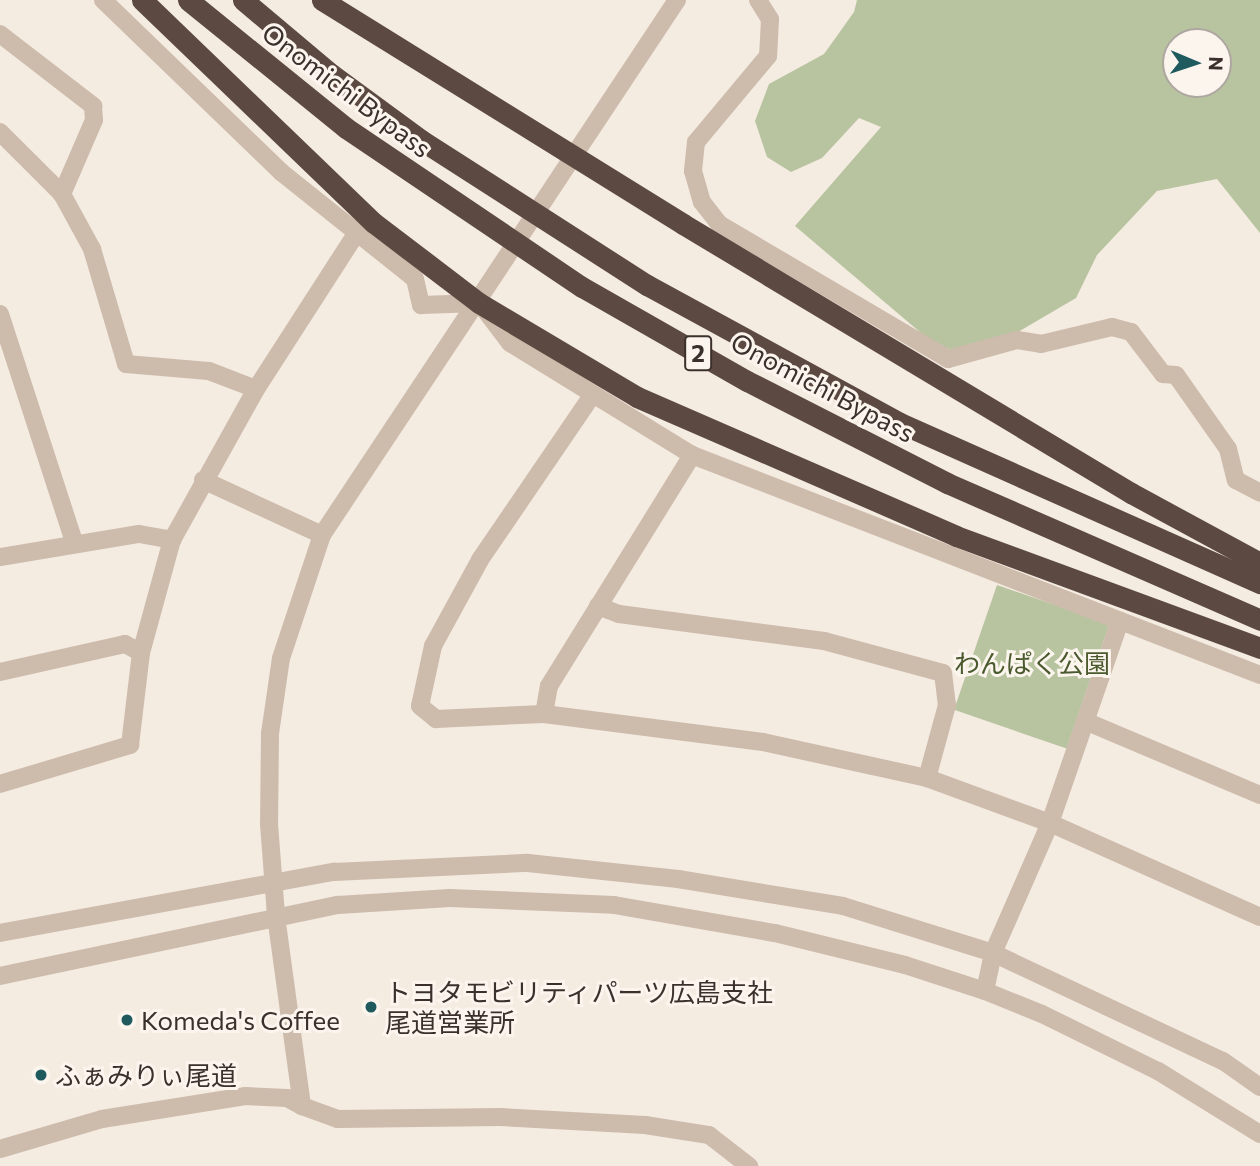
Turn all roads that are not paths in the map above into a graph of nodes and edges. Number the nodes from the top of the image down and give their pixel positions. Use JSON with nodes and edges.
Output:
{"nodes":[{"id":1,"x":103,"y":0,"type":"edge"},
{"id":2,"x":142,"y":0,"type":"edge"},
{"id":3,"x":188,"y":0,"type":"edge"},
{"id":4,"x":243,"y":0,"type":"edge"},
{"id":5,"x":322,"y":0,"type":"edge"},
{"id":6,"x":677,"y":0,"type":"edge"},
{"id":7,"x":758,"y":0,"type":"edge"},
{"id":8,"x":0,"y":34,"type":"edge"},
{"id":9,"x":0,"y":132,"type":"edge"},
{"id":10,"x":575,"y":154,"type":"junction"},
{"id":11,"x":62,"y":194,"type":"junction"},
{"id":12,"x":356,"y":234,"type":"junction"},
{"id":13,"x":483,"y":298,"type":"junction"},
{"id":14,"x":0,"y":314,"type":"edge"},
{"id":15,"x":256,"y":389,"type":"junction"},
{"id":16,"x":592,"y":397,"type":"junction"},
{"id":17,"x":692,"y":455,"type":"junction"},
{"id":18,"x":203,"y":480,"type":"junction"},
{"id":19,"x":1260,"y":493,"type":"edge"},
{"id":20,"x":322,"y":535,"type":"junction"},
{"id":21,"x":172,"y":540,"type":"junction"},
{"id":22,"x":74,"y":542,"type":"junction"},
{"id":23,"x":0,"y":557,"type":"edge"},
{"id":24,"x":1260,"y":563,"type":"edge"},
{"id":25,"x":1260,"y":583,"type":"edge"},
{"id":26,"x":598,"y":606,"type":"junction"},
{"id":27,"x":1260,"y":620,"type":"edge"},
{"id":28,"x":1120,"y":621,"type":"junction"},
{"id":29,"x":1260,"y":648,"type":"edge"},
{"id":30,"x":141,"y":653,"type":"junction"},
{"id":31,"x":0,"y":672,"type":"edge"},
{"id":32,"x":1260,"y":675,"type":"edge"},
{"id":33,"x":544,"y":714,"type":"junction"},
{"id":34,"x":1086,"y":720,"type":"junction"},
{"id":35,"x":927,"y":778,"type":"junction"},
{"id":36,"x":0,"y":784,"type":"edge"},
{"id":37,"x":1260,"y":795,"type":"edge"},
{"id":38,"x":1050,"y":823,"type":"junction"},
{"id":39,"x":275,"y":880,"type":"junction"},
{"id":40,"x":276,"y":916,"type":"junction"},
{"id":41,"x":1260,"y":917,"type":"edge"},
{"id":42,"x":0,"y":933,"type":"edge"},
{"id":43,"x":993,"y":953,"type":"junction"},
{"id":44,"x":0,"y":976,"type":"edge"},
{"id":45,"x":985,"y":991,"type":"junction"},
{"id":46,"x":1260,"y":1087,"type":"edge"},
{"id":47,"x":302,"y":1106,"type":"junction"},
{"id":48,"x":1260,"y":1134,"type":"edge"},
{"id":49,"x":0,"y":1149,"type":"edge"},
{"id":50,"x":750,"y":1166,"type":"edge"}],
"edges":[{"from":1,"to":12,"type":"street"},
{"from":2,"to":13,"type":"highway"},
{"from":3,"to":27,"type":"highway","name":"Onomichi Bypass","number":"2"},
{"from":4,"to":25,"type":"highway","name":"Onomichi Bypass","number":"2"},
{"from":5,"to":10,"type":"highway"},
{"from":6,"to":10,"type":"street"},
{"from":7,"to":19,"type":"street"},
{"from":8,"to":11,"type":"street"},
{"from":9,"to":11,"type":"street"},
{"from":10,"to":13,"type":"street"},
{"from":10,"to":24,"type":"highway"},
{"from":11,"to":15,"type":"street"},
{"from":12,"to":13,"type":"street"},
{"from":12,"to":15,"type":"street"},
{"from":13,"to":16,"type":"street"},
{"from":13,"to":20,"type":"street"},
{"from":13,"to":29,"type":"highway"},
{"from":14,"to":22,"type":"street"},
{"from":15,"to":18,"type":"street"},
{"from":16,"to":17,"type":"street"},
{"from":16,"to":33,"type":"street"},
{"from":17,"to":26,"type":"street"},
{"from":17,"to":28,"type":"street"},
{"from":18,"to":20,"type":"street"},
{"from":18,"to":21,"type":"street"},
{"from":20,"to":39,"type":"street"},
{"from":21,"to":22,"type":"street"},
{"from":21,"to":30,"type":"street"},
{"from":22,"to":23,"type":"street"},
{"from":26,"to":33,"type":"street"},
{"from":26,"to":35,"type":"street"},
{"from":28,"to":32,"type":"street"},
{"from":28,"to":34,"type":"street"},
{"from":30,"to":31,"type":"street"},
{"from":30,"to":36,"type":"street"},
{"from":33,"to":35,"type":"street"},
{"from":34,"to":37,"type":"street"},
{"from":34,"to":38,"type":"street"},
{"from":35,"to":38,"type":"street"},
{"from":38,"to":41,"type":"street"},
{"from":38,"to":43,"type":"street"},
{"from":39,"to":40,"type":"street"},
{"from":39,"to":42,"type":"street"},
{"from":39,"to":43,"type":"street"},
{"from":40,"to":44,"type":"street"},
{"from":40,"to":45,"type":"street"},
{"from":40,"to":47,"type":"street"},
{"from":43,"to":45,"type":"street"},
{"from":43,"to":46,"type":"street"},
{"from":45,"to":48,"type":"street"},
{"from":47,"to":49,"type":"street"},
{"from":47,"to":50,"type":"street"}]}
